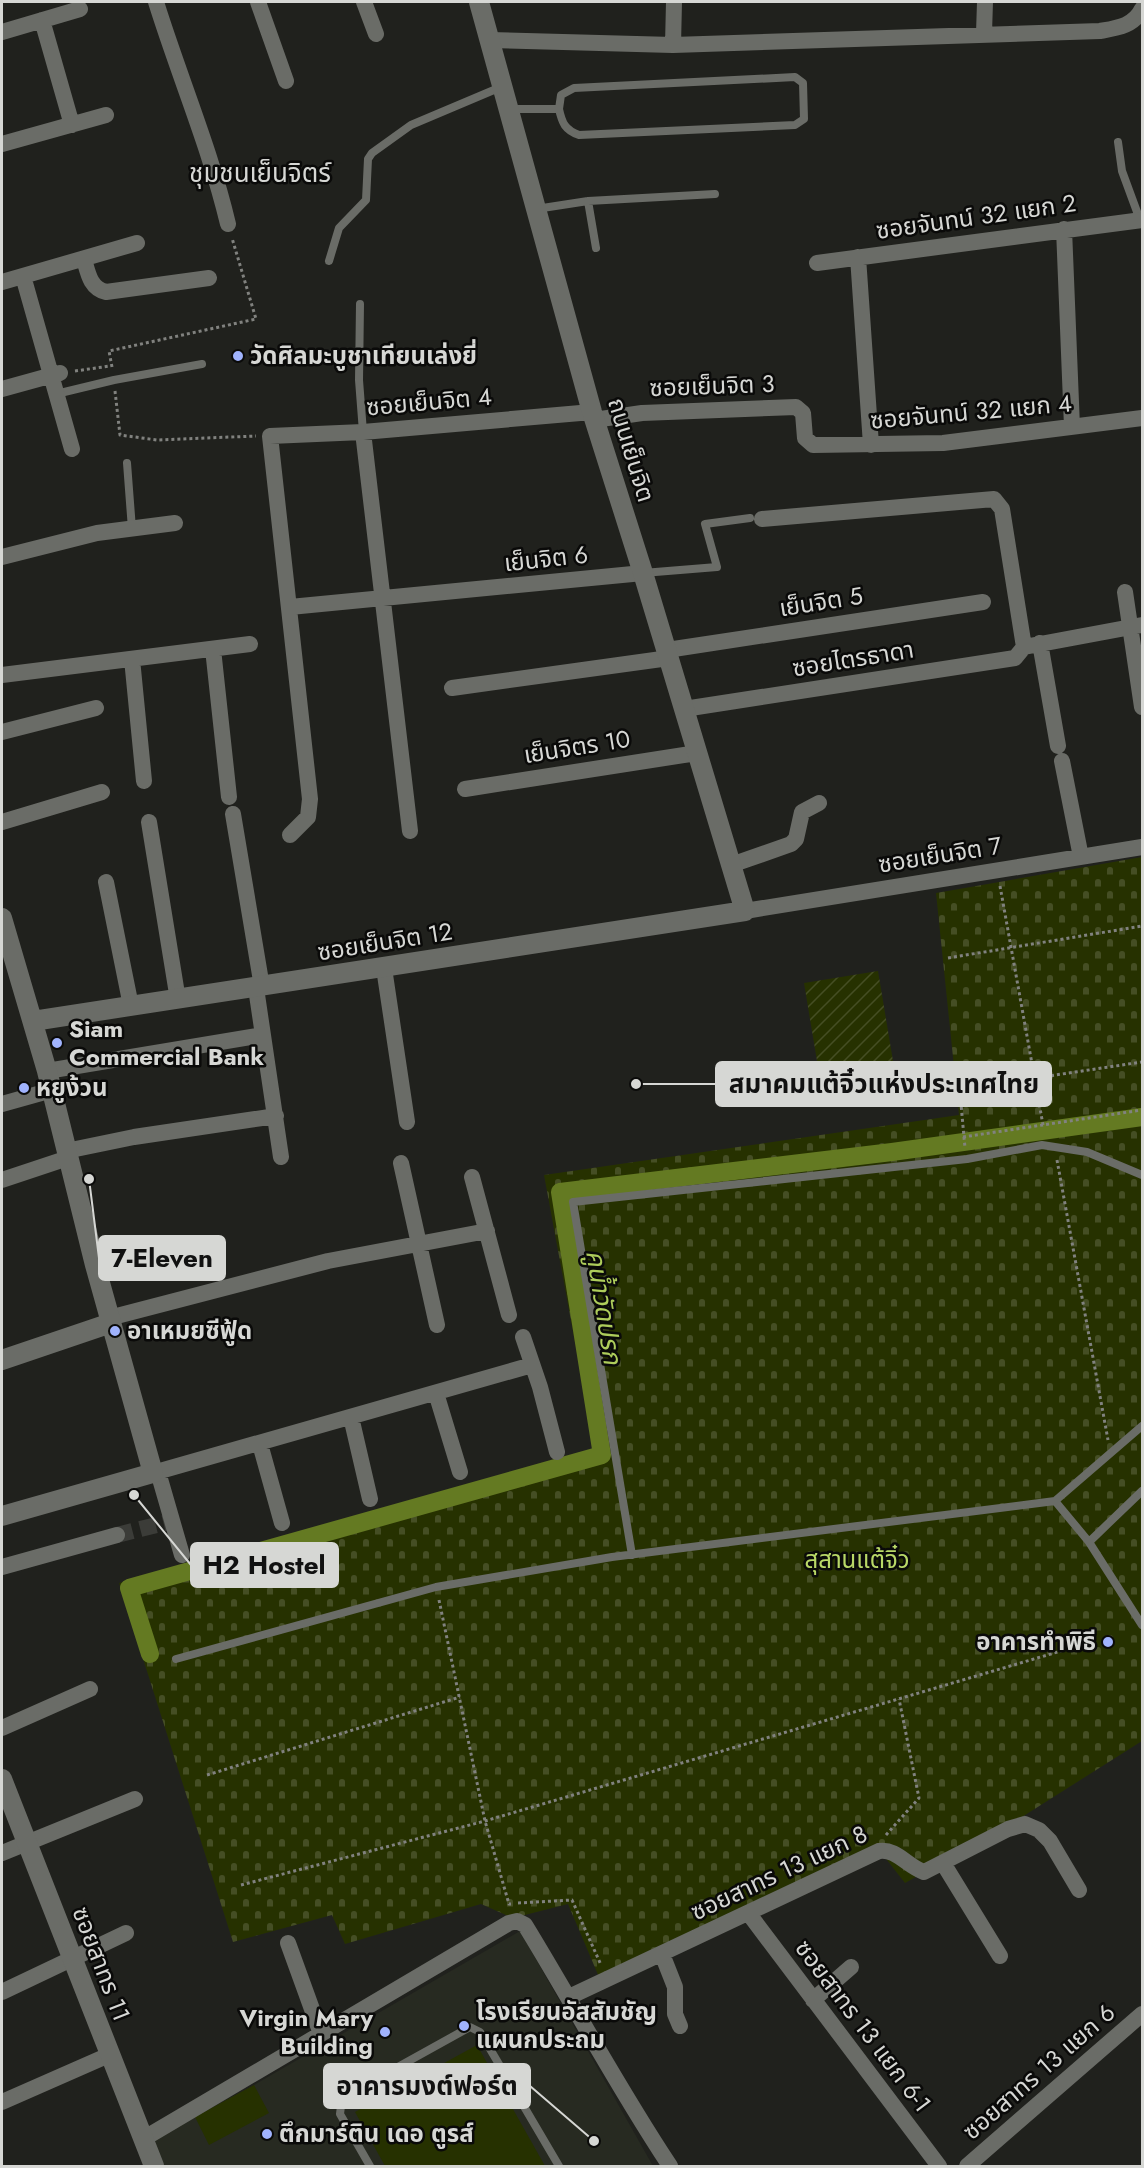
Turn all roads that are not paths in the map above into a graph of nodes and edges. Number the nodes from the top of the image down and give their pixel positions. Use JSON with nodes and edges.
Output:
{"nodes":[{"id":1,"x":156,"y":2,"type":"edge"},
{"id":2,"x":258,"y":2,"type":"edge"},
{"id":3,"x":364,"y":2,"type":"edge"},
{"id":4,"x":479,"y":2,"type":"edge"},
{"id":5,"x":674,"y":2,"type":"edge"},
{"id":6,"x":985,"y":2,"type":"edge"},
{"id":7,"x":80,"y":9,"type":"dead end"},
{"id":8,"x":1143,"y":9,"type":"edge"},
{"id":9,"x":42,"y":20,"type":"junction"},
{"id":10,"x":2,"y":32,"type":"edge"},
{"id":11,"x":984,"y":33,"type":"junction"},
{"id":12,"x":376,"y":34,"type":"dead end"},
{"id":13,"x":489,"y":40,"type":"junction"},
{"id":14,"x":673,"y":45,"type":"junction"},
{"id":15,"x":286,"y":81,"type":"dead end"},
{"id":16,"x":502,"y":87,"type":"junction"},
{"id":17,"x":508,"y":109,"type":"junction"},
{"id":18,"x":559,"y":109,"type":"junction"},
{"id":19,"x":106,"y":115,"type":"dead end"},
{"id":20,"x":72,"y":125,"type":"junction"},
{"id":21,"x":1118,"y":142,"type":"dead end"},
{"id":22,"x":2,"y":144,"type":"edge"},
{"id":23,"x":715,"y":194,"type":"dead end"},
{"id":24,"x":588,"y":201,"type":"junction"},
{"id":25,"x":536,"y":209,"type":"junction"},
{"id":26,"x":1141,"y":220,"type":"edge"},
{"id":27,"x":228,"y":224,"type":"dead end"},
{"id":28,"x":1064,"y":229,"type":"junction"},
{"id":29,"x":137,"y":243,"type":"dead end"},
{"id":30,"x":596,"y":248,"type":"dead end"},
{"id":31,"x":858,"y":257,"type":"junction"},
{"id":32,"x":84,"y":259,"type":"junction"},
{"id":33,"x":329,"y":261,"type":"dead end"},
{"id":34,"x":817,"y":263,"type":"dead end"},
{"id":35,"x":23,"y":276,"type":"junction"},
{"id":36,"x":209,"y":279,"type":"dead end"},
{"id":37,"x":2,"y":282,"type":"edge"},
{"id":38,"x":360,"y":304,"type":"dead end"},
{"id":39,"x":202,"y":364,"type":"dead end"},
{"id":40,"x":56,"y":374,"type":"junction"},
{"id":41,"x":2,"y":389,"type":"edge"},
{"id":42,"x":56,"y":394,"type":"junction"},
{"id":43,"x":796,"y":407,"type":"joint"},
{"id":44,"x":593,"y":416,"type":"junction"},
{"id":45,"x":1143,"y":418,"type":"edge"},
{"id":46,"x":1072,"y":427,"type":"junction"},
{"id":47,"x":363,"y":432,"type":"junction"},
{"id":48,"x":871,"y":446,"type":"junction"},
{"id":49,"x":72,"y":449,"type":"dead end"},
{"id":50,"x":127,"y":463,"type":"dead end"},
{"id":51,"x":756,"y":518,"type":"joint"},
{"id":52,"x":175,"y":523,"type":"dead end"},
{"id":53,"x":132,"y":529,"type":"junction"},
{"id":54,"x":2,"y":557,"type":"edge"},
{"id":55,"x":643,"y":573,"type":"junction"},
{"id":56,"x":1125,"y":592,"type":"dead end"},
{"id":57,"x":383,"y":600,"type":"junction"},
{"id":58,"x":983,"y":602,"type":"dead end"},
{"id":59,"x":290,"y":607,"type":"junction"},
{"id":60,"x":1136,"y":626,"type":"edge"},
{"id":61,"x":250,"y":644,"type":"dead end"},
{"id":62,"x":1032,"y":645,"type":"junction"},
{"id":63,"x":213,"y":649,"type":"junction"},
{"id":64,"x":668,"y":654,"type":"junction"},
{"id":65,"x":132,"y":659,"type":"junction"},
{"id":66,"x":2,"y":675,"type":"edge"},
{"id":67,"x":453,"y":688,"type":"dead end"},
{"id":68,"x":1143,"y":707,"type":"edge"},
{"id":69,"x":96,"y":708,"type":"dead end"},
{"id":70,"x":684,"y":709,"type":"junction"},
{"id":71,"x":2,"y":732,"type":"edge"},
{"id":72,"x":697,"y":753,"type":"junction"},
{"id":73,"x":144,"y":782,"type":"dead end"},
{"id":74,"x":465,"y":789,"type":"dead end"},
{"id":75,"x":102,"y":792,"type":"dead end"},
{"id":76,"x":230,"y":797,"type":"dead end"},
{"id":77,"x":819,"y":803,"type":"dead end"},
{"id":78,"x":233,"y":814,"type":"dead end"},
{"id":79,"x":2,"y":822,"type":"edge"},
{"id":80,"x":148,"y":822,"type":"dead end"},
{"id":81,"x":410,"y":831,"type":"dead end"},
{"id":82,"x":290,"y":836,"type":"dead end"},
{"id":83,"x":1143,"y":846,"type":"edge"},
{"id":84,"x":1081,"y":856,"type":"junction"},
{"id":85,"x":731,"y":865,"type":"junction"},
{"id":86,"x":106,"y":882,"type":"dead end"},
{"id":87,"x":745,"y":910,"type":"junction"},
{"id":88,"x":2,"y":918,"type":"edge"},
{"id":89,"x":6,"y":951,"type":"edge"},
{"id":90,"x":384,"y":968,"type":"junction"},
{"id":91,"x":259,"y":988,"type":"junction"},
{"id":92,"x":178,"y":1000,"type":"junction"},
{"id":93,"x":131,"y":1006,"type":"junction"},
{"id":94,"x":33,"y":1021,"type":"junction"},
{"id":95,"x":263,"y":1035,"type":"junction"},
{"id":96,"x":50,"y":1081,"type":"junction"},
{"id":97,"x":2,"y":1104,"type":"edge"},
{"id":98,"x":276,"y":1116,"type":"junction"},
{"id":99,"x":407,"y":1122,"type":"dead end"},
{"id":100,"x":67,"y":1155,"type":"junction"},
{"id":101,"x":281,"y":1157,"type":"dead end"},
{"id":102,"x":401,"y":1163,"type":"dead end"},
{"id":103,"x":1143,"y":1175,"type":"edge"},
{"id":104,"x":472,"y":1177,"type":"dead end"},
{"id":105,"x":2,"y":1180,"type":"edge"},
{"id":106,"x":487,"y":1231,"type":"junction"},
{"id":107,"x":419,"y":1244,"type":"junction"},
{"id":108,"x":509,"y":1315,"type":"dead end"},
{"id":109,"x":110,"y":1320,"type":"junction"},
{"id":110,"x":437,"y":1325,"type":"dead end"},
{"id":111,"x":523,"y":1337,"type":"dead end"},
{"id":112,"x":2,"y":1359,"type":"edge"},
{"id":113,"x":532,"y":1365,"type":"junction"},
{"id":114,"x":436,"y":1393,"type":"junction"},
{"id":115,"x":351,"y":1417,"type":"junction"},
{"id":116,"x":1143,"y":1426,"type":"edge"},
{"id":117,"x":260,"y":1444,"type":"junction"},
{"id":118,"x":556,"y":1452,"type":"dead end"},
{"id":119,"x":460,"y":1472,"type":"dead end"},
{"id":120,"x":155,"y":1473,"type":"junction"},
{"id":121,"x":1143,"y":1491,"type":"edge"},
{"id":122,"x":370,"y":1498,"type":"dead end"},
{"id":123,"x":1055,"y":1502,"type":"junction"},
{"id":124,"x":2,"y":1516,"type":"edge"},
{"id":125,"x":282,"y":1523,"type":"dead end"},
{"id":126,"x":117,"y":1535,"type":"tunnel mouth"},
{"id":127,"x":1089,"y":1542,"type":"junction"},
{"id":128,"x":182,"y":1555,"type":"dead end"},
{"id":129,"x":632,"y":1555,"type":"junction"},
{"id":130,"x":2,"y":1567,"type":"edge"},
{"id":131,"x":1143,"y":1626,"type":"edge"},
{"id":132,"x":176,"y":1659,"type":"dead end"},
{"id":133,"x":90,"y":1689,"type":"dead end"},
{"id":134,"x":2,"y":1728,"type":"edge"},
{"id":135,"x":2,"y":1779,"type":"edge"},
{"id":136,"x":135,"y":1799,"type":"dead end"},
{"id":137,"x":26,"y":1842,"type":"junction"},
{"id":138,"x":2,"y":1853,"type":"edge"},
{"id":139,"x":943,"y":1863,"type":"junction"},
{"id":140,"x":1079,"y":1890,"type":"dead end"},
{"id":141,"x":748,"y":1914,"type":"junction"},
{"id":142,"x":126,"y":1933,"type":"dead end"},
{"id":143,"x":288,"y":1944,"type":"dead end"},
{"id":144,"x":662,"y":1954,"type":"junction"},
{"id":145,"x":1000,"y":1956,"type":"dead end"},
{"id":146,"x":72,"y":1958,"type":"junction"},
{"id":147,"x":851,"y":1967,"type":"dead end"},
{"id":148,"x":2,"y":1992,"type":"edge"},
{"id":149,"x":569,"y":1997,"type":"junction"},
{"id":150,"x":813,"y":2000,"type":"junction"},
{"id":151,"x":1143,"y":2014,"type":"edge"},
{"id":152,"x":680,"y":2026,"type":"dead end"},
{"id":153,"x":321,"y":2034,"type":"junction"},
{"id":154,"x":109,"y":2055,"type":"junction"},
{"id":155,"x":2,"y":2102,"type":"edge"},
{"id":156,"x":143,"y":2139,"type":"junction"},
{"id":157,"x":154,"y":2166,"type":"edge"},
{"id":158,"x":370,"y":2166,"type":"edge"},
{"id":159,"x":559,"y":2166,"type":"edge"},
{"id":160,"x":670,"y":2166,"type":"edge"},
{"id":161,"x":939,"y":2166,"type":"edge"},
{"id":162,"x":967,"y":2166,"type":"edge"}],
"edges":[{"from":1,"to":27,"type":"street"},
{"from":2,"to":15,"type":"street"},
{"from":3,"to":12,"type":"street"},
{"from":4,"to":13,"type":"street","name":"ถนนเย็นจิต"},
{"from":5,"to":14,"type":"street"},
{"from":6,"to":11,"type":"street"},
{"from":7,"to":9,"type":"street"},
{"from":8,"to":11,"type":"street"},
{"from":9,"to":10,"type":"street"},
{"from":9,"to":20,"type":"street"},
{"from":11,"to":14,"type":"street"},
{"from":13,"to":14,"type":"street"},
{"from":13,"to":16,"type":"street","name":"ถนนเย็นจิต"},
{"from":16,"to":17,"type":"street","name":"ถนนเย็นจิต"},
{"from":16,"to":33,"type":"lane"},
{"from":17,"to":18,"type":"lane"},
{"from":17,"to":25,"type":"street","name":"ถนนเย็นจิต"},
{"from":18,"to":18,"type":"lane"},
{"from":19,"to":20,"type":"street"},
{"from":20,"to":22,"type":"street"},
{"from":21,"to":26,"type":"lane"},
{"from":23,"to":24,"type":"lane"},
{"from":24,"to":25,"type":"lane"},
{"from":24,"to":30,"type":"lane"},
{"from":25,"to":44,"type":"street","name":"ถนนเย็นจิต"},
{"from":26,"to":28,"type":"street","name":"ซอยจันทน์ 32 แยก 2"},
{"from":28,"to":31,"type":"street","name":"ซอยจันทน์ 32 แยก 2"},
{"from":28,"to":46,"type":"street"},
{"from":29,"to":32,"type":"street"},
{"from":31,"to":34,"type":"street","name":"ซอยจันทน์ 32 แยก 2"},
{"from":31,"to":48,"type":"street"},
{"from":32,"to":35,"type":"street"},
{"from":32,"to":36,"type":"street"},
{"from":35,"to":37,"type":"street"},
{"from":35,"to":40,"type":"street"},
{"from":38,"to":47,"type":"lane"},
{"from":39,"to":42,"type":"lane"},
{"from":40,"to":41,"type":"street"},
{"from":40,"to":42,"type":"street"},
{"from":42,"to":49,"type":"street"},
{"from":43,"to":44,"type":"street","name":"ซอยเย็นจิต 3"},
{"from":43,"to":48,"type":"street","name":"ซอยจันทน์ 32 แยก 4"},
{"from":44,"to":47,"type":"street","name":"ซอยเย็นจิต 4"},
{"from":44,"to":55,"type":"street","name":"ถนนเย็นจิต"},
{"from":45,"to":46,"type":"street","name":"ซอยจันทน์ 32 แยก 4"},
{"from":46,"to":48,"type":"street","name":"ซอยจันทน์ 32 แยก 4"},
{"from":47,"to":57,"type":"street"},
{"from":47,"to":59,"type":"street","name":"ซอยเย็นจิต 4"},
{"from":50,"to":53,"type":"lane"},
{"from":51,"to":55,"type":"lane","name":"เย็นจิต 6"},
{"from":51,"to":62,"type":"street"},
{"from":52,"to":53,"type":"street"},
{"from":53,"to":54,"type":"street"},
{"from":55,"to":57,"type":"street","name":"เย็นจิต 6"},
{"from":55,"to":64,"type":"street","name":"ถนนเย็นจิต"},
{"from":56,"to":60,"type":"street"},
{"from":57,"to":59,"type":"street","name":"เย็นจิต 6"},
{"from":57,"to":81,"type":"street"},
{"from":58,"to":64,"type":"street","name":"เย็นจิต 5"},
{"from":59,"to":82,"type":"street"},
{"from":60,"to":62,"type":"street","name":"ซอยไตรธาดา"},
{"from":60,"to":68,"type":"street"},
{"from":61,"to":63,"type":"street"},
{"from":62,"to":70,"type":"street","name":"ซอยไตรธาดา"},
{"from":62,"to":84,"type":"street"},
{"from":63,"to":65,"type":"street"},
{"from":63,"to":76,"type":"street"},
{"from":64,"to":67,"type":"street","name":"เย็นจิต 5"},
{"from":64,"to":70,"type":"street","name":"ถนนเย็นจิต"},
{"from":65,"to":66,"type":"street"},
{"from":65,"to":73,"type":"street"},
{"from":69,"to":71,"type":"street"},
{"from":70,"to":72,"type":"street","name":"ถนนเย็นจิต"},
{"from":72,"to":74,"type":"street","name":"เย็นจิตร 10"},
{"from":72,"to":85,"type":"street","name":"ถนนเย็นจิต"},
{"from":75,"to":79,"type":"street"},
{"from":77,"to":85,"type":"street"},
{"from":78,"to":91,"type":"street"},
{"from":80,"to":92,"type":"street"},
{"from":83,"to":84,"type":"street","name":"ซอยเย็นจิต 7"},
{"from":84,"to":87,"type":"street","name":"ซอยเย็นจิต 7"},
{"from":85,"to":87,"type":"street","name":"ถนนเย็นจิต"},
{"from":86,"to":93,"type":"street"},
{"from":87,"to":90,"type":"street","name":"ซอยเย็นจิต 12"},
{"from":88,"to":89,"type":"street"},
{"from":89,"to":94,"type":"street"},
{"from":90,"to":91,"type":"street","name":"ซอยเย็นจิต 12"},
{"from":90,"to":99,"type":"street"},
{"from":91,"to":92,"type":"street","name":"ซอยเย็นจิต 12"},
{"from":91,"to":95,"type":"street"},
{"from":92,"to":93,"type":"street","name":"ซอยเย็นจิต 12"},
{"from":93,"to":94,"type":"street","name":"ซอยเย็นจิต 12"},
{"from":94,"to":96,"type":"street"},
{"from":95,"to":96,"type":"street"},
{"from":95,"to":98,"type":"street"},
{"from":96,"to":97,"type":"street"},
{"from":96,"to":100,"type":"street"},
{"from":98,"to":100,"type":"street"},
{"from":98,"to":101,"type":"street"},
{"from":100,"to":105,"type":"street"},
{"from":100,"to":109,"type":"street"},
{"from":102,"to":107,"type":"street"},
{"from":103,"to":129,"type":"lane"},
{"from":104,"to":106,"type":"street"},
{"from":106,"to":107,"type":"street"},
{"from":106,"to":108,"type":"street"},
{"from":107,"to":109,"type":"street"},
{"from":107,"to":110,"type":"street"},
{"from":109,"to":112,"type":"street"},
{"from":109,"to":120,"type":"street"},
{"from":111,"to":113,"type":"street"},
{"from":113,"to":114,"type":"street"},
{"from":113,"to":118,"type":"street"},
{"from":114,"to":115,"type":"street"},
{"from":114,"to":119,"type":"street"},
{"from":115,"to":117,"type":"street"},
{"from":115,"to":122,"type":"street"},
{"from":116,"to":123,"type":"lane"},
{"from":117,"to":120,"type":"street"},
{"from":117,"to":125,"type":"street"},
{"from":120,"to":124,"type":"street"},
{"from":120,"to":128,"type":"street"},
{"from":121,"to":127,"type":"lane"},
{"from":123,"to":127,"type":"lane"},
{"from":123,"to":129,"type":"lane"},
{"from":126,"to":130,"type":"street"},
{"from":127,"to":131,"type":"lane"},
{"from":129,"to":132,"type":"lane"},
{"from":133,"to":134,"type":"street"},
{"from":135,"to":137,"type":"street","name":"ซอยสาทร 11"},
{"from":136,"to":137,"type":"street"},
{"from":137,"to":138,"type":"street"},
{"from":137,"to":146,"type":"street","name":"ซอยสาทร 11"},
{"from":139,"to":140,"type":"street","name":"ซอยสาทร 13 แยก 8"},
{"from":139,"to":141,"type":"street","name":"ซอยสาทร 13 แยก 8"},
{"from":139,"to":145,"type":"street"},
{"from":141,"to":144,"type":"street","name":"ซอยสาทร 13 แยก 8"},
{"from":141,"to":150,"type":"street","name":"ซอยสาทร 13 แยก 6-1"},
{"from":142,"to":146,"type":"street"},
{"from":143,"to":153,"type":"street"},
{"from":144,"to":149,"type":"street","name":"ซอยสาทร 13 แยก 8"},
{"from":144,"to":152,"type":"street"},
{"from":146,"to":148,"type":"street"},
{"from":146,"to":154,"type":"street","name":"ซอยสาทร 11"},
{"from":147,"to":150,"type":"street"},
{"from":149,"to":153,"type":"street"},
{"from":149,"to":160,"type":"street"},
{"from":150,"to":161,"type":"street","name":"ซอยสาทร 13 แยก 6-1"},
{"from":151,"to":162,"type":"street","name":"ซอยสาทร 13 แยก 6"},
{"from":153,"to":156,"type":"street"},
{"from":154,"to":155,"type":"street"},
{"from":154,"to":156,"type":"street","name":"ซอยสาทร 11"},
{"from":156,"to":157,"type":"street","name":"ซอยสาทร 11"},
{"from":158,"to":159,"type":"lane"}]}
